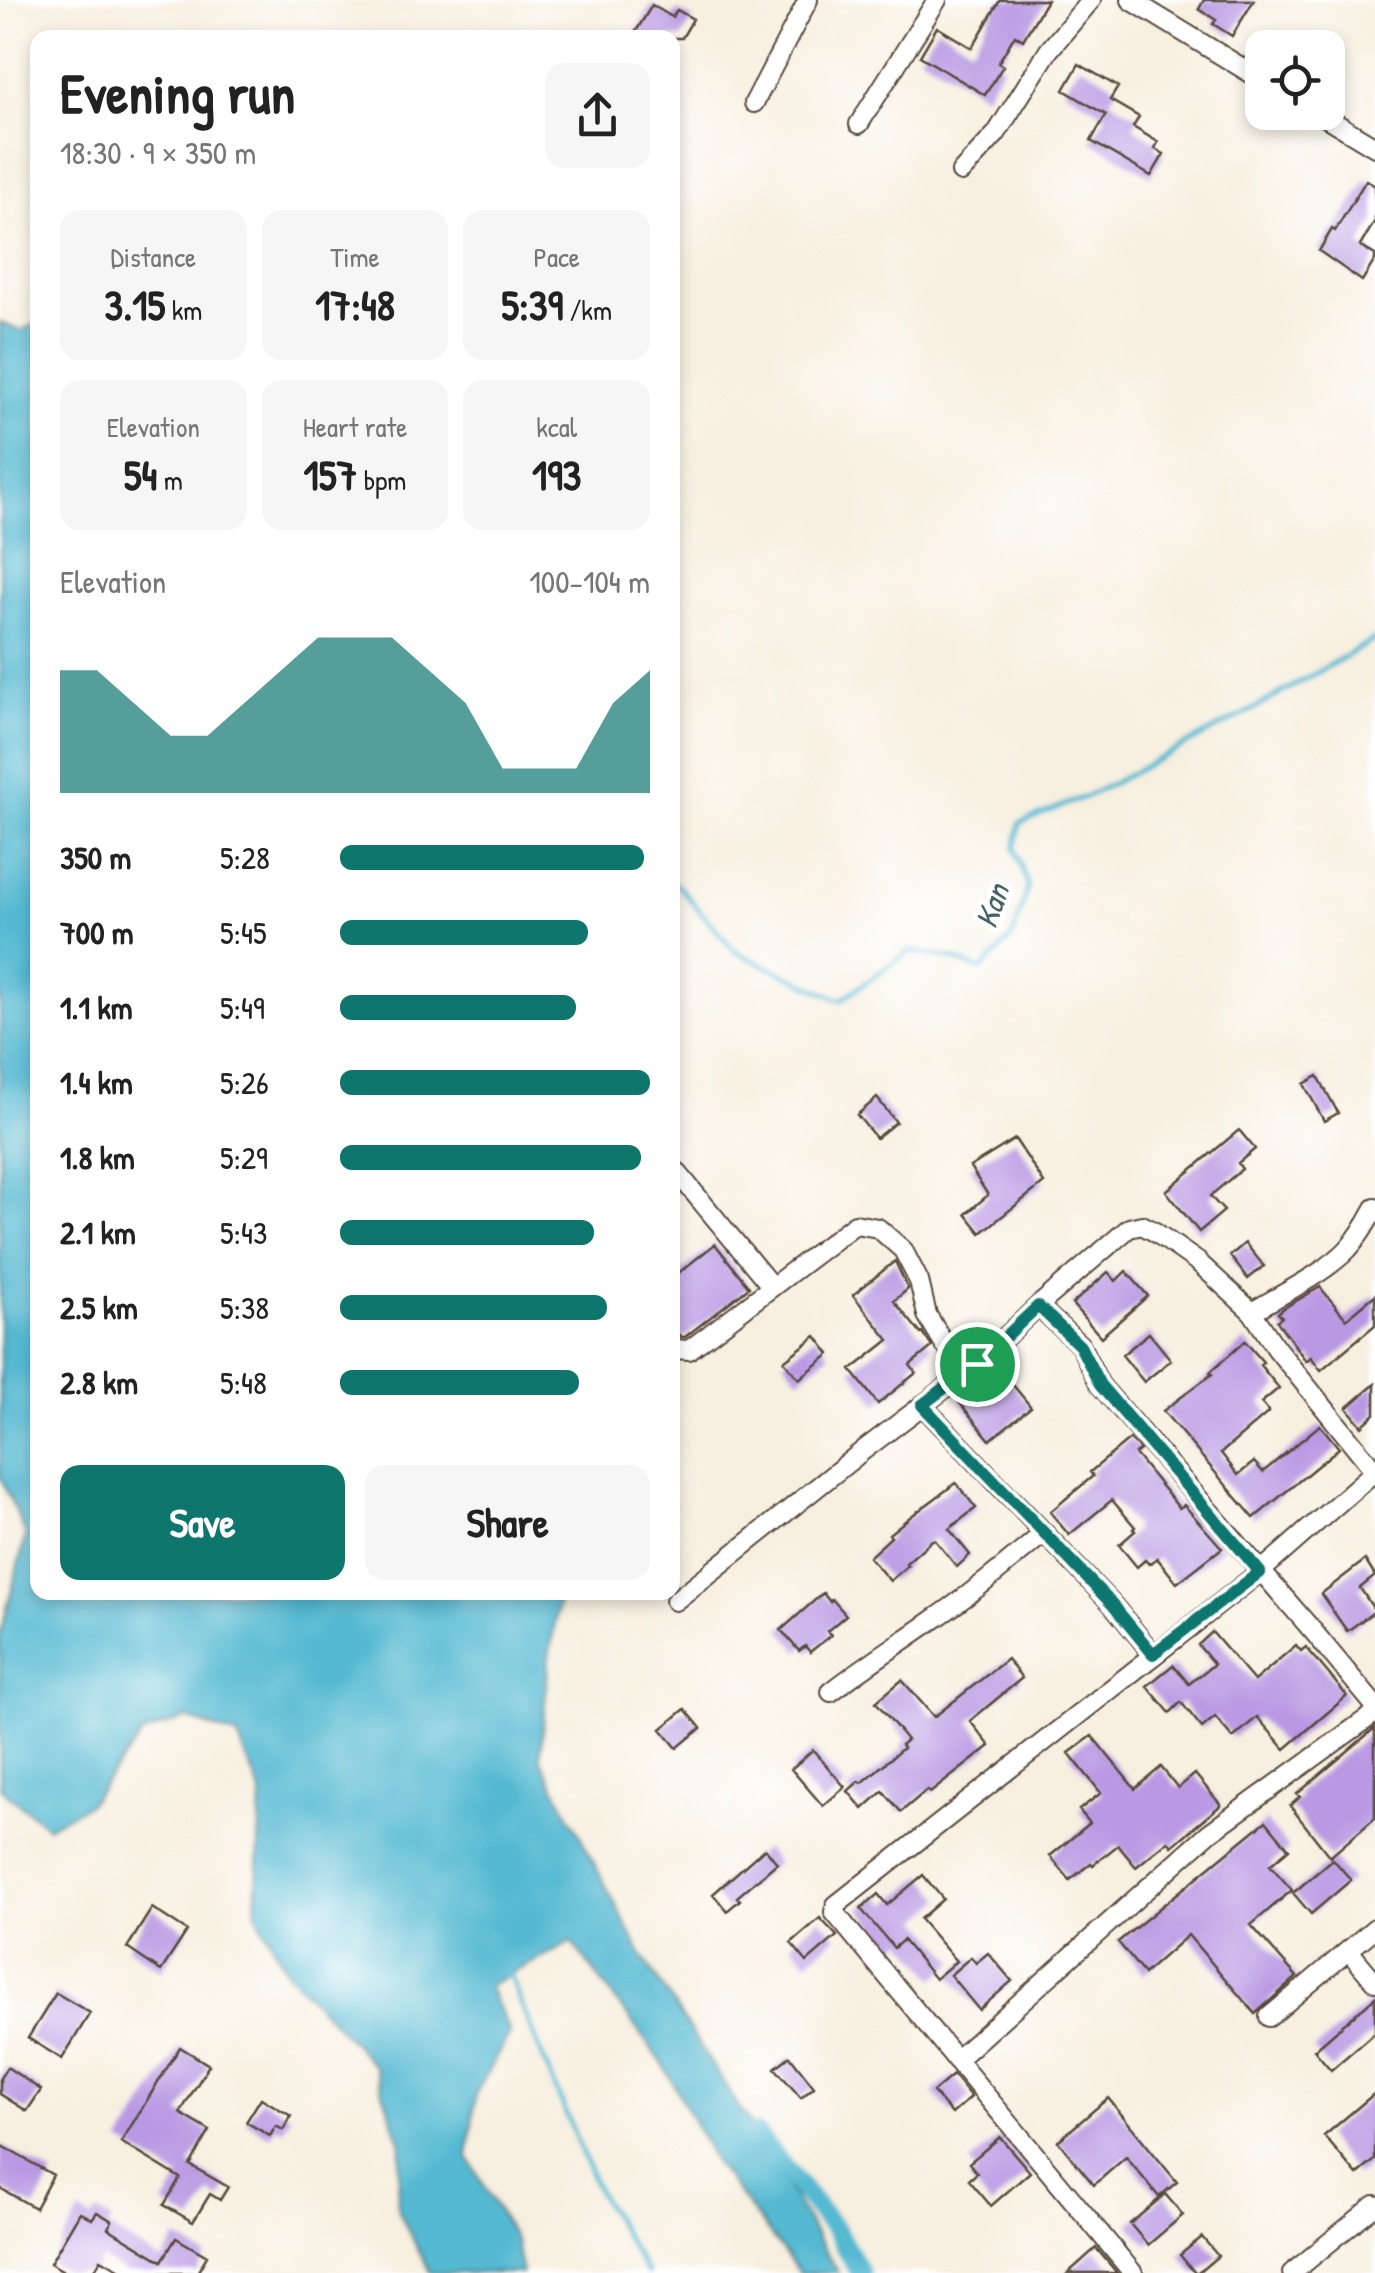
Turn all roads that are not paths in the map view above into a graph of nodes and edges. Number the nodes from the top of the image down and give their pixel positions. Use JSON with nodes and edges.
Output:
{"nodes":[{"id":1,"x":808,"y":0,"type":"edge"},
{"id":2,"x":936,"y":0,"type":"edge"},
{"id":3,"x":1091,"y":0,"type":"edge"},
{"id":4,"x":1131,"y":0,"type":"edge"},
{"id":5,"x":1245,"y":70,"type":"edge"},
{"id":6,"x":754,"y":104,"type":"dead end"},
{"id":7,"x":859,"y":124,"type":"dead end"},
{"id":8,"x":1345,"y":129,"type":"edge"},
{"id":9,"x":1375,"y":147,"type":"edge"},
{"id":10,"x":961,"y":172,"type":"dead end"},
{"id":11,"x":680,"y":1176,"type":"edge"},
{"id":12,"x":1375,"y":1208,"type":"edge"},
{"id":13,"x":772,"y":1286,"type":"junction"},
{"id":14,"x":1038,"y":1306,"type":"junction"},
{"id":15,"x":1252,"y":1312,"type":"junction"},
{"id":16,"x":680,"y":1349,"type":"edge"},
{"id":17,"x":977,"y":1364,"type":"junction"},
{"id":18,"x":922,"y":1405,"type":"junction"},
{"id":19,"x":1375,"y":1471,"type":"edge"},
{"id":20,"x":1044,"y":1532,"type":"junction"},
{"id":21,"x":1260,"y":1572,"type":"junction"},
{"id":22,"x":680,"y":1596,"type":"edge"},
{"id":23,"x":1153,"y":1654,"type":"junction"},
{"id":24,"x":830,"y":1692,"type":"dead end"},
{"id":25,"x":1375,"y":1709,"type":"edge"},
{"id":26,"x":1375,"y":1928,"type":"edge"},
{"id":27,"x":1349,"y":1952,"type":"junction"},
{"id":28,"x":1375,"y":1982,"type":"edge"},
{"id":29,"x":1269,"y":2017,"type":"dead end"},
{"id":30,"x":956,"y":2060,"type":"junction"},
{"id":31,"x":1375,"y":2205,"type":"edge"},
{"id":32,"x":1134,"y":2273,"type":"edge"},
{"id":33,"x":1292,"y":2273,"type":"edge"}],
"edges":[{"from":1,"to":6,"type":"street"},
{"from":2,"to":7,"type":"street"},
{"from":3,"to":10,"type":"street"},
{"from":4,"to":5,"type":"street"},
{"from":8,"to":9,"type":"street"},
{"from":11,"to":13,"type":"street"},
{"from":12,"to":15,"type":"street"},
{"from":13,"to":16,"type":"street"},
{"from":13,"to":17,"type":"street"},
{"from":14,"to":15,"type":"street"},
{"from":14,"to":17,"type":"street"},
{"from":14,"to":21,"type":"street"},
{"from":15,"to":19,"type":"street"},
{"from":17,"to":18,"type":"street"},
{"from":18,"to":20,"type":"street"},
{"from":18,"to":22,"type":"street"},
{"from":19,"to":21,"type":"street"},
{"from":20,"to":23,"type":"street"},
{"from":20,"to":24,"type":"street"},
{"from":21,"to":23,"type":"street"},
{"from":21,"to":25,"type":"street"},
{"from":23,"to":30,"type":"street"},
{"from":25,"to":30,"type":"street"},
{"from":26,"to":27,"type":"street"},
{"from":27,"to":28,"type":"street"},
{"from":27,"to":29,"type":"street"},
{"from":30,"to":32,"type":"street"},
{"from":31,"to":33,"type":"street"}]}
